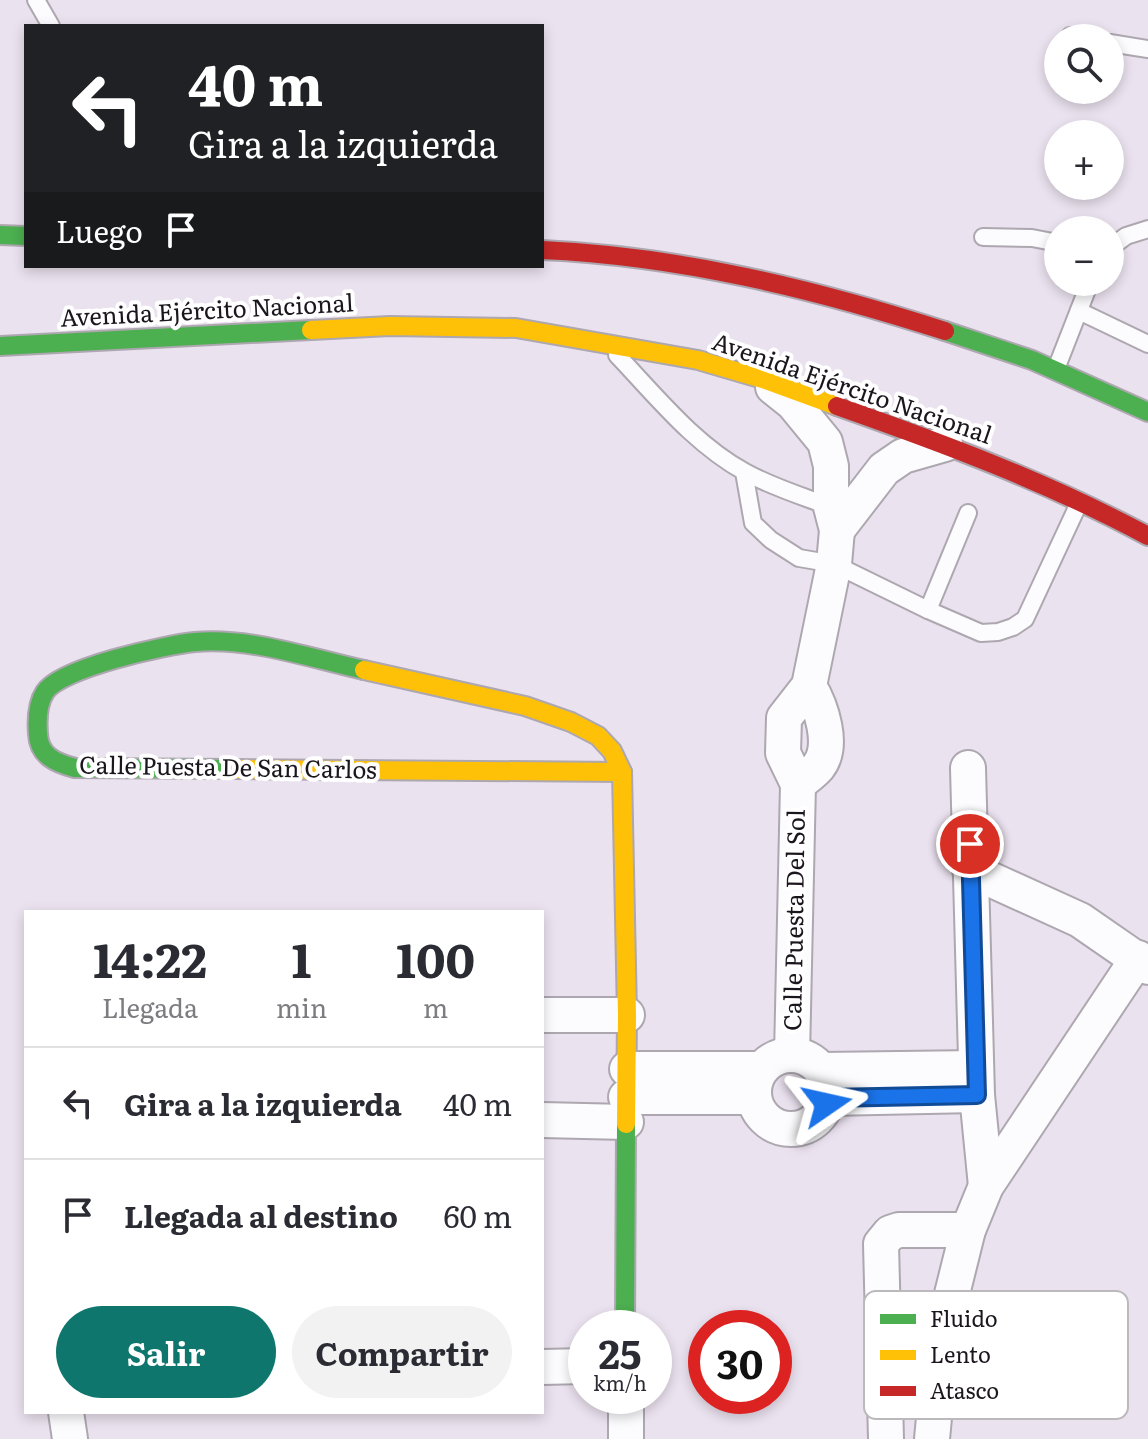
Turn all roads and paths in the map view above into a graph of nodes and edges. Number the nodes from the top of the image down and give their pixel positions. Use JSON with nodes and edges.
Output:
{"nodes":[{"id":1,"x":41,"y":3,"type":"edge"},
{"id":2,"x":50,"y":24,"type":"edge"},
{"id":3,"x":1124,"y":45,"type":"edge"},
{"id":4,"x":1148,"y":49,"type":"edge"},
{"id":5,"x":1148,"y":229,"type":"edge"},
{"id":6,"x":0,"y":235,"type":"edge"},
{"id":7,"x":24,"y":236,"type":"edge"},
{"id":8,"x":983,"y":237,"type":"dead end"},
{"id":9,"x":1124,"y":238,"type":"edge"},
{"id":10,"x":1044,"y":240,"type":"edge"},
{"id":11,"x":544,"y":250,"type":"edge"},
{"id":12,"x":1085,"y":296,"type":"edge"},
{"id":13,"x":1079,"y":311,"type":"junction"},
{"id":14,"x":604,"y":342,"type":"junction"},
{"id":15,"x":1148,"y":344,"type":"edge"},
{"id":16,"x":0,"y":346,"type":"edge"},
{"id":17,"x":1056,"y":370,"type":"junction"},
{"id":18,"x":763,"y":379,"type":"junction"},
{"id":19,"x":1148,"y":412,"type":"edge"},
{"id":20,"x":945,"y":444,"type":"junction"},
{"id":21,"x":744,"y":472,"type":"junction"},
{"id":22,"x":1081,"y":500,"type":"junction"},
{"id":23,"x":968,"y":513,"type":"dead end"},
{"id":24,"x":834,"y":534,"type":"junction"},
{"id":25,"x":1148,"y":536,"type":"edge"},
{"id":26,"x":928,"y":610,"type":"junction"},
{"id":27,"x":968,"y":768,"type":"dead end"},
{"id":28,"x":622,"y":772,"type":"junction"},
{"id":29,"x":970,"y":870,"type":"junction"},
{"id":30,"x":1143,"y":962,"type":"edge"},
{"id":31,"x":544,"y":1015,"type":"edge"},
{"id":32,"x":627,"y":1015,"type":"junction"},
{"id":33,"x":792,"y":1055,"type":"junction"},
{"id":34,"x":976,"y":1082,"type":"junction"},
{"id":35,"x":758,"y":1083,"type":"junction"},
{"id":36,"x":825,"y":1084,"type":"junction"},
{"id":37,"x":626,"y":1096,"type":"junction"},
{"id":38,"x":544,"y":1119,"type":"edge"},
{"id":39,"x":986,"y":1186,"type":"junction"},
{"id":40,"x":968,"y":1230,"type":"junction"},
{"id":41,"x":882,"y":1291,"type":"edge"},
{"id":42,"x":954,"y":1291,"type":"edge"},
{"id":43,"x":625,"y":1310,"type":"edge"},
{"id":44,"x":568,"y":1366,"type":"edge"},
{"id":45,"x":544,"y":1367,"type":"edge"},
{"id":46,"x":66,"y":1414,"type":"edge"},
{"id":47,"x":626,"y":1414,"type":"edge"},
{"id":48,"x":885,"y":1419,"type":"edge"},
{"id":49,"x":934,"y":1419,"type":"edge"},
{"id":50,"x":70,"y":1439,"type":"edge"},
{"id":51,"x":626,"y":1439,"type":"edge"},
{"id":52,"x":886,"y":1439,"type":"edge"},
{"id":53,"x":932,"y":1439,"type":"edge"}],
"edges":[{"from":1,"to":2,"type":"lane"},
{"from":3,"to":4,"type":"lane"},
{"from":5,"to":9,"type":"lane"},
{"from":6,"to":7,"type":"main road"},
{"from":8,"to":10,"type":"lane"},
{"from":11,"to":17,"type":"main road"},
{"from":12,"to":13,"type":"lane"},
{"from":13,"to":15,"type":"lane"},
{"from":13,"to":17,"type":"lane"},
{"from":14,"to":16,"type":"main road","name":"Avenida Ejército Nacional"},
{"from":14,"to":18,"type":"main road","name":"Avenida Ejército Nacional"},
{"from":14,"to":21,"type":"lane"},
{"from":17,"to":19,"type":"main road"},
{"from":18,"to":20,"type":"main road","name":"Avenida Ejército Nacional"},
{"from":18,"to":24,"type":"street","name":"Calle Puesta Del Sol"},
{"from":20,"to":22,"type":"main road","name":"Avenida Ejército Nacional"},
{"from":20,"to":24,"type":"street","name":"Calle Puesta Del Sol"},
{"from":21,"to":24,"type":"lane"},
{"from":21,"to":24,"type":"lane"},
{"from":22,"to":25,"type":"main road","name":"Avenida Ejército Nacional"},
{"from":22,"to":26,"type":"lane"},
{"from":23,"to":26,"type":"lane"},
{"from":24,"to":26,"type":"lane"},
{"from":24,"to":33,"type":"street","name":"Calle Puesta Del Sol"},
{"from":27,"to":29,"type":"street"},
{"from":28,"to":28,"type":"main road","name":"Calle Puesta De San Carlos"},
{"from":28,"to":32,"type":"main road"},
{"from":29,"to":30,"type":"street"},
{"from":29,"to":34,"type":"street"},
{"from":30,"to":39,"type":"street"},
{"from":31,"to":32,"type":"street"},
{"from":32,"to":37,"type":"main road"},
{"from":33,"to":35,"type":"street"},
{"from":33,"to":36,"type":"street"},
{"from":34,"to":36,"type":"street"},
{"from":34,"to":39,"type":"street"},
{"from":35,"to":36,"type":"street"},
{"from":35,"to":37,"type":"street"},
{"from":37,"to":38,"type":"street"},
{"from":37,"to":43,"type":"main road"},
{"from":39,"to":40,"type":"street"},
{"from":40,"to":41,"type":"street"},
{"from":40,"to":42,"type":"street"},
{"from":44,"to":45,"type":"street"},
{"from":46,"to":50,"type":"street"},
{"from":47,"to":51,"type":"street"},
{"from":48,"to":52,"type":"street"},
{"from":49,"to":53,"type":"street"}]}
